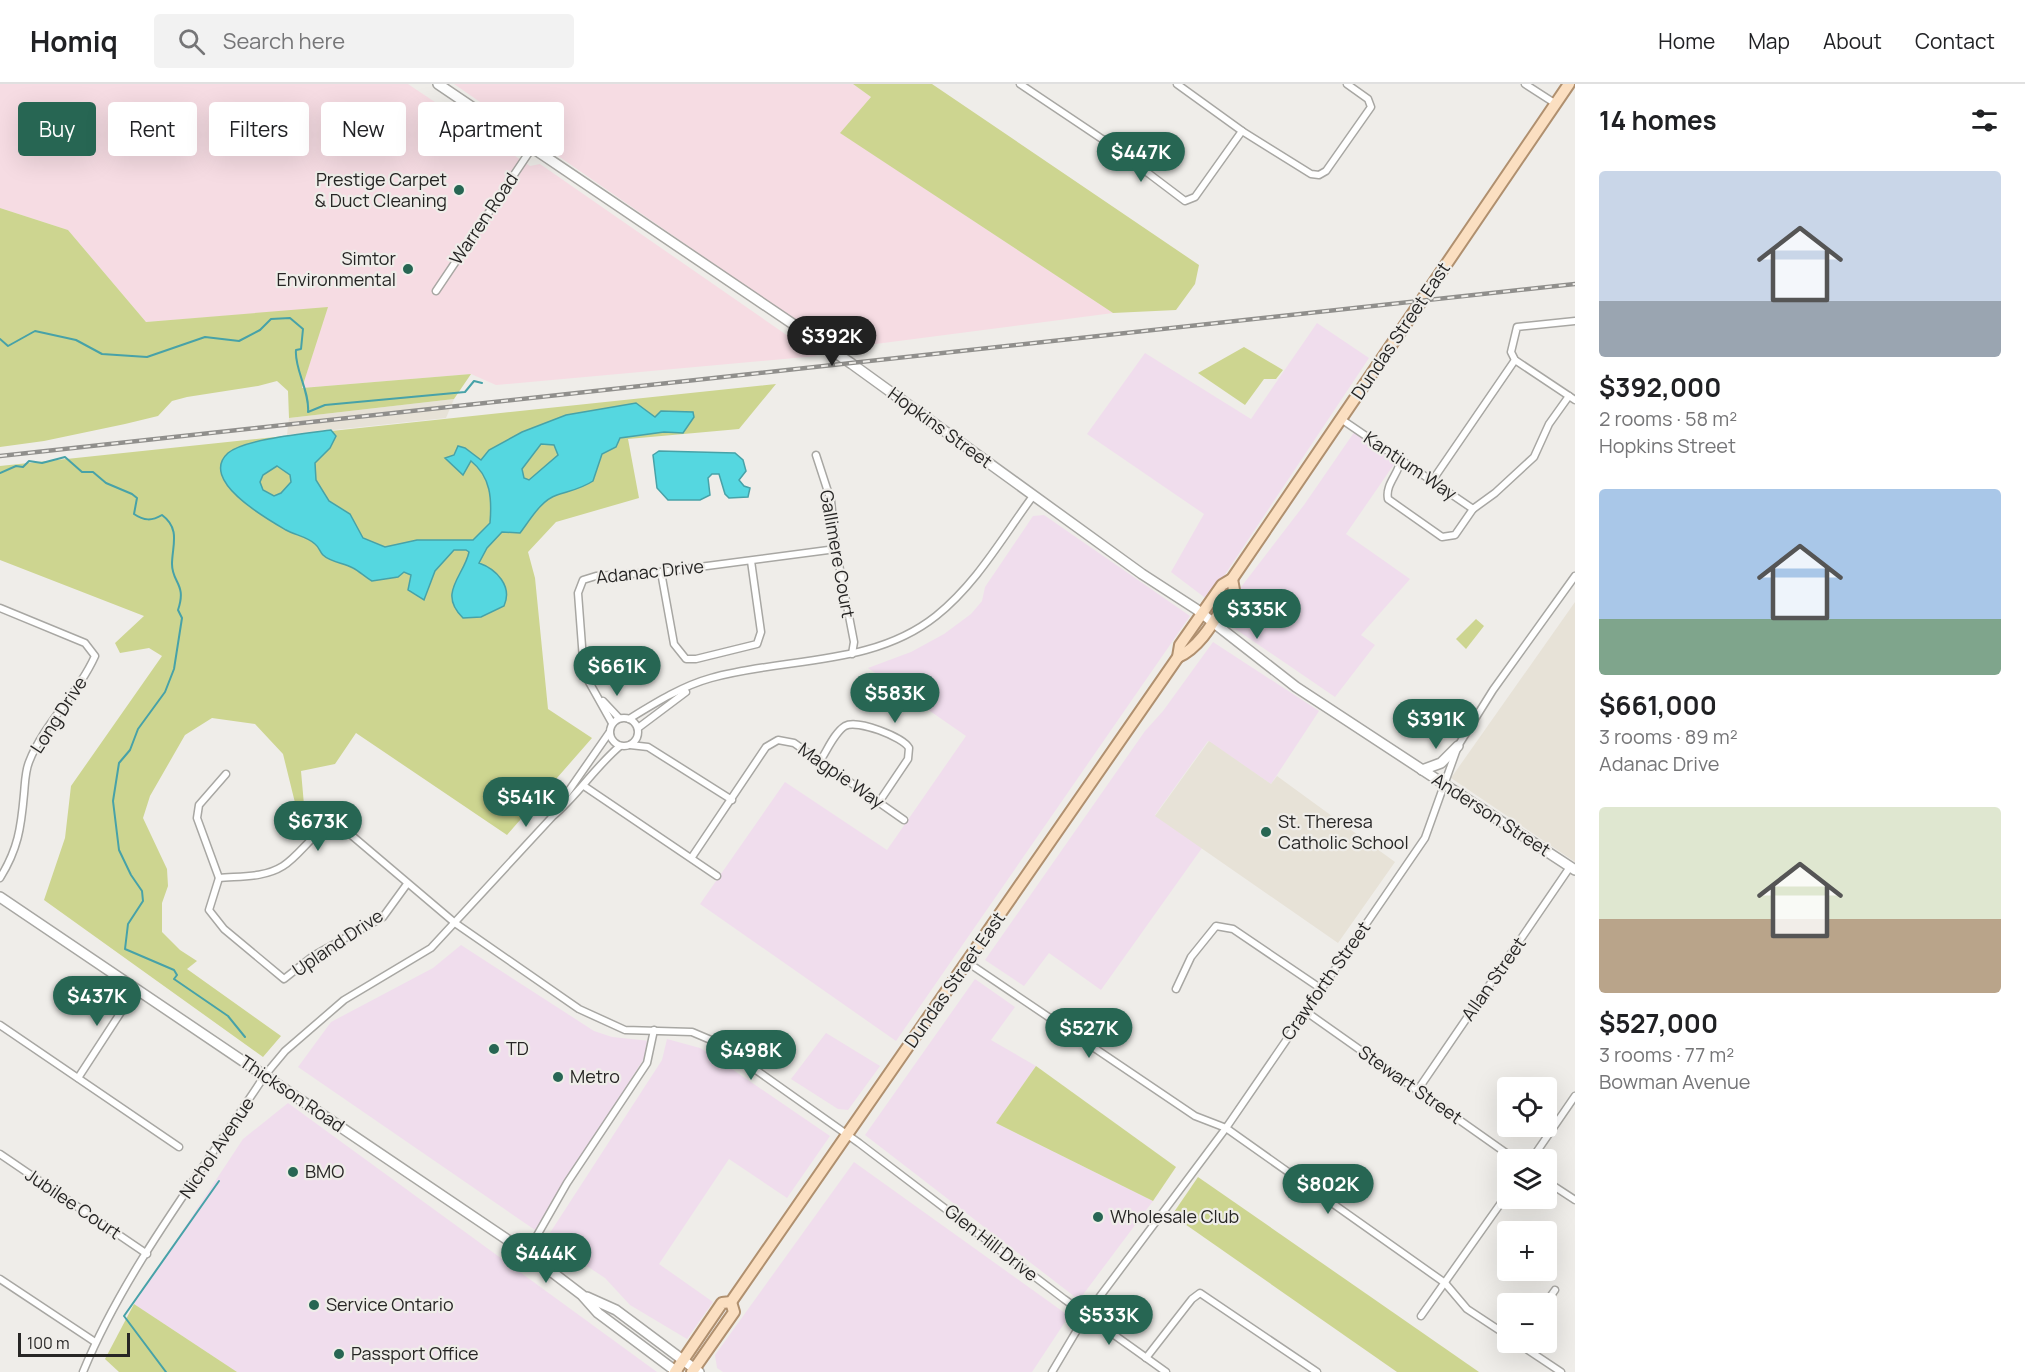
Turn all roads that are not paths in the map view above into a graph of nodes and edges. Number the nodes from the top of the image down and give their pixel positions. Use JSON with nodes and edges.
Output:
{"nodes":[{"id":1,"x":438,"y":84,"type":"edge"},
{"id":2,"x":1020,"y":84,"type":"edge"},
{"id":3,"x":1177,"y":84,"type":"edge"},
{"id":4,"x":1347,"y":84,"type":"edge"},
{"id":5,"x":1525,"y":84,"type":"edge"},
{"id":6,"x":1569,"y":84,"type":"edge"},
{"id":7,"x":464,"y":102,"type":"edge"},
{"id":8,"x":1556,"y":104,"type":"junction"},
{"id":9,"x":1242,"y":131,"type":"junction"},
{"id":10,"x":527,"y":156,"type":"edge"},
{"id":11,"x":544,"y":156,"type":"edge"},
{"id":12,"x":436,"y":291,"type":"dead end"},
{"id":13,"x":1575,"y":321,"type":"edge"},
{"id":14,"x":1515,"y":360,"type":"junction"},
{"id":15,"x":1572,"y":398,"type":"edge"},
{"id":16,"x":1341,"y":419,"type":"junction"},
{"id":17,"x":816,"y":455,"type":"dead end"},
{"id":18,"x":1401,"y":459,"type":"junction"},
{"id":19,"x":1432,"y":481,"type":"junction"},
{"id":20,"x":1033,"y":496,"type":"junction"},
{"id":21,"x":1473,"y":509,"type":"junction"},
{"id":22,"x":836,"y":549,"type":"junction"},
{"id":23,"x":751,"y":561,"type":"junction"},
{"id":24,"x":661,"y":572,"type":"junction"},
{"id":25,"x":1575,"y":576,"type":"edge"},
{"id":26,"x":1232,"y":579,"type":"junction"},
{"id":27,"x":0,"y":608,"type":"edge"},
{"id":28,"x":1202,"y":614,"type":"junction"},
{"id":29,"x":1212,"y":622,"type":"junction"},
{"id":30,"x":852,"y":654,"type":"junction"},
{"id":31,"x":1178,"y":657,"type":"junction"},
{"id":32,"x":694,"y":686,"type":"junction"},
{"id":33,"x":596,"y":694,"type":"junction"},
{"id":34,"x":619,"y":718,"type":"junction"},
{"id":35,"x":629,"y":718,"type":"junction"},
{"id":36,"x":612,"y":723,"type":"junction"},
{"id":37,"x":638,"y":731,"type":"junction"},
{"id":38,"x":609,"y":734,"type":"junction"},
{"id":39,"x":630,"y":745,"type":"junction"},
{"id":40,"x":620,"y":746,"type":"junction"},
{"id":41,"x":1458,"y":746,"type":"junction"},
{"id":42,"x":648,"y":747,"type":"junction"},
{"id":43,"x":820,"y":761,"type":"junction"},
{"id":44,"x":1422,"y":770,"type":"junction"},
{"id":45,"x":226,"y":774,"type":"dead end"},
{"id":46,"x":584,"y":786,"type":"junction"},
{"id":47,"x":1445,"y":786,"type":"junction"},
{"id":48,"x":732,"y":800,"type":"junction"},
{"id":49,"x":879,"y":802,"type":"junction"},
{"id":50,"x":553,"y":816,"type":"junction"},
{"id":51,"x":904,"y":820,"type":"dead end"},
{"id":52,"x":692,"y":857,"type":"junction"},
{"id":53,"x":1573,"y":868,"type":"edge"},
{"id":54,"x":717,"y":876,"type":"dead end"},
{"id":55,"x":0,"y":878,"type":"edge"},
{"id":56,"x":219,"y":878,"type":"junction"},
{"id":57,"x":407,"y":884,"type":"junction"},
{"id":58,"x":0,"y":897,"type":"edge"},
{"id":59,"x":455,"y":923,"type":"junction"},
{"id":60,"x":967,"y":962,"type":"junction"},
{"id":61,"x":136,"y":988,"type":"junction"},
{"id":62,"x":1320,"y":988,"type":"junction"},
{"id":63,"x":1176,"y":989,"type":"dead end"},
{"id":64,"x":1305,"y":1011,"type":"junction"},
{"id":65,"x":0,"y":1025,"type":"edge"},
{"id":66,"x":654,"y":1030,"type":"junction"},
{"id":67,"x":265,"y":1076,"type":"junction"},
{"id":68,"x":78,"y":1078,"type":"junction"},
{"id":69,"x":1417,"y":1090,"type":"junction"},
{"id":70,"x":1575,"y":1096,"type":"edge"},
{"id":71,"x":1226,"y":1128,"type":"junction"},
{"id":72,"x":847,"y":1134,"type":"junction"},
{"id":73,"x":178,"y":1147,"type":"dead end"},
{"id":74,"x":1500,"y":1149,"type":"edge"},
{"id":75,"x":1539,"y":1149,"type":"edge"},
{"id":76,"x":0,"y":1154,"type":"edge"},
{"id":77,"x":1557,"y":1188,"type":"edge"},
{"id":78,"x":1575,"y":1200,"type":"edge"},
{"id":79,"x":1497,"y":1209,"type":"edge"},
{"id":80,"x":527,"y":1253,"type":"junction"},
{"id":81,"x":147,"y":1254,"type":"junction"},
{"id":82,"x":0,"y":1279,"type":"edge"},
{"id":83,"x":1445,"y":1283,"type":"junction"},
{"id":84,"x":1555,"y":1290,"type":"dead end"},
{"id":85,"x":1553,"y":1293,"type":"edge"},
{"id":86,"x":582,"y":1294,"type":"junction"},
{"id":87,"x":731,"y":1302,"type":"junction"},
{"id":88,"x":1086,"y":1315,"type":"junction"},
{"id":89,"x":1421,"y":1316,"type":"dead end"},
{"id":90,"x":1497,"y":1329,"type":"edge"},
{"id":91,"x":95,"y":1342,"type":"junction"},
{"id":92,"x":1532,"y":1353,"type":"edge"},
{"id":93,"x":1146,"y":1358,"type":"junction"},
{"id":94,"x":683,"y":1360,"type":"junction"},
{"id":95,"x":695,"y":1371,"type":"edge"},
{"id":96,"x":83,"y":1372,"type":"edge"},
{"id":97,"x":676,"y":1372,"type":"edge"},
{"id":98,"x":1052,"y":1372,"type":"edge"},
{"id":99,"x":1166,"y":1372,"type":"edge"},
{"id":100,"x":1317,"y":1372,"type":"edge"},
{"id":101,"x":1561,"y":1372,"type":"edge"}],
"edges":[{"from":1,"to":7,"type":"main road","name":"Hopkins Street"},
{"from":2,"to":9,"type":"street"},
{"from":3,"to":9,"type":"street"},
{"from":4,"to":9,"type":"street"},
{"from":5,"to":8,"type":"street"},
{"from":6,"to":8,"type":"main road","name":"Dundas Street East"},
{"from":8,"to":16,"type":"main road","name":"Dundas Street East"},
{"from":10,"to":12,"type":"street","name":"Warren Road"},
{"from":11,"to":20,"type":"main road","name":"Hopkins Street"},
{"from":13,"to":14,"type":"street"},
{"from":14,"to":15,"type":"street"},
{"from":14,"to":19,"type":"street"},
{"from":15,"to":21,"type":"street","name":"Kantium Way"},
{"from":16,"to":18,"type":"street","name":"Kantium Way"},
{"from":16,"to":26,"type":"main road","name":"Dundas Street East"},
{"from":17,"to":22,"type":"street","name":"Gallimere Court"},
{"from":18,"to":19,"type":"street","name":"Kantium Way"},
{"from":18,"to":21,"type":"street"},
{"from":19,"to":21,"type":"street","name":"Kantium Way"},
{"from":20,"to":28,"type":"main road","name":"Hopkins Street"},
{"from":20,"to":30,"type":"street"},
{"from":22,"to":23,"type":"street","name":"Adanac Drive"},
{"from":22,"to":30,"type":"street","name":"Gallimere Court"},
{"from":23,"to":24,"type":"street","name":"Adanac Drive"},
{"from":23,"to":24,"type":"street"},
{"from":24,"to":33,"type":"street","name":"Adanac Drive"},
{"from":25,"to":41,"type":"street","name":"Crawforth Street"},
{"from":26,"to":28,"type":"main road","name":"Dundas Street East"},
{"from":26,"to":29,"type":"main road","name":"Dundas Street East"},
{"from":27,"to":55,"type":"street","name":"Long Drive"},
{"from":28,"to":29,"type":"main road","name":"Anderson Street"},
{"from":28,"to":31,"type":"main road","name":"Dundas Street East"},
{"from":29,"to":31,"type":"main road","name":"Dundas Street East"},
{"from":29,"to":44,"type":"main road","name":"Anderson Street"},
{"from":30,"to":32,"type":"street"},
{"from":31,"to":60,"type":"main road","name":"Dundas Street East"},
{"from":32,"to":35,"type":"street"},
{"from":32,"to":37,"type":"street"},
{"from":33,"to":34,"type":"street","name":"Adanac Drive"},
{"from":33,"to":36,"type":"street","name":"Adanac Drive"},
{"from":34,"to":35,"type":"street"},
{"from":34,"to":36,"type":"street"},
{"from":35,"to":37,"type":"street"},
{"from":36,"to":38,"type":"street"},
{"from":37,"to":39,"type":"street"},
{"from":37,"to":42,"type":"street"},
{"from":38,"to":40,"type":"street"},
{"from":38,"to":50,"type":"street","name":"Nichol Avenue"},
{"from":39,"to":40,"type":"street"},
{"from":39,"to":42,"type":"street"},
{"from":40,"to":46,"type":"street","name":"Nichol Avenue"},
{"from":41,"to":44,"type":"main road"},
{"from":41,"to":47,"type":"street","name":"Crawforth Street"},
{"from":42,"to":48,"type":"street"},
{"from":43,"to":48,"type":"street","name":"Magpie Way"},
{"from":43,"to":49,"type":"street","name":"Magpie Way"},
{"from":43,"to":49,"type":"street"},
{"from":44,"to":47,"type":"main road","name":"Anderson Street"},
{"from":45,"to":56,"type":"street"},
{"from":46,"to":50,"type":"street","name":"Nichol Avenue"},
{"from":46,"to":52,"type":"street"},
{"from":47,"to":53,"type":"main road","name":"Anderson Street"},
{"from":47,"to":62,"type":"street","name":"Crawforth Street"},
{"from":48,"to":52,"type":"street","name":"Magpie Way"},
{"from":49,"to":51,"type":"street","name":"Magpie Way"},
{"from":50,"to":59,"type":"street","name":"Nichol Avenue"},
{"from":52,"to":54,"type":"street"},
{"from":53,"to":69,"type":"street","name":"Allan Street"},
{"from":56,"to":57,"type":"street","name":"Glen Hill Drive"},
{"from":56,"to":57,"type":"street","name":"Upland Drive"},
{"from":57,"to":59,"type":"street","name":"Glen Hill Drive"},
{"from":58,"to":61,"type":"main road","name":"Thickson Road"},
{"from":59,"to":66,"type":"street","name":"Glen Hill Drive"},
{"from":59,"to":67,"type":"street","name":"Nichol Avenue"},
{"from":60,"to":71,"type":"street"},
{"from":60,"to":72,"type":"main road","name":"Dundas Street East"},
{"from":61,"to":67,"type":"main road","name":"Thickson Road"},
{"from":61,"to":68,"type":"street"},
{"from":62,"to":63,"type":"street"},
{"from":62,"to":64,"type":"street","name":"Crawforth Street"},
{"from":64,"to":69,"type":"street","name":"Stewart Street"},
{"from":64,"to":71,"type":"street","name":"Crawforth Street"},
{"from":65,"to":68,"type":"street"},
{"from":66,"to":72,"type":"street","name":"Glen Hill Drive"},
{"from":66,"to":80,"type":"street"},
{"from":67,"to":80,"type":"main road","name":"Thickson Road"},
{"from":67,"to":81,"type":"street","name":"Nichol Avenue"},
{"from":68,"to":73,"type":"street"},
{"from":69,"to":74,"type":"street","name":"Stewart Street"},
{"from":70,"to":75,"type":"street"},
{"from":71,"to":83,"type":"street"},
{"from":71,"to":88,"type":"street","name":"Crawforth Street"},
{"from":72,"to":87,"type":"main road","name":"Dundas Street East"},
{"from":72,"to":88,"type":"street","name":"Glen Hill Drive"},
{"from":76,"to":81,"type":"street","name":"Jubilee Court"},
{"from":77,"to":78,"type":"street"},
{"from":79,"to":83,"type":"street"},
{"from":80,"to":86,"type":"main road","name":"Thickson Road"},
{"from":81,"to":91,"type":"street","name":"Nichol Avenue"},
{"from":82,"to":91,"type":"street"},
{"from":83,"to":89,"type":"street"},
{"from":83,"to":90,"type":"street"},
{"from":84,"to":85,"type":"street"},
{"from":86,"to":94,"type":"main road","name":"Thickson Road"},
{"from":86,"to":97,"type":"main road","name":"Thickson Road"},
{"from":87,"to":94,"type":"main road","name":"Dundas Street East"},
{"from":87,"to":95,"type":"main road","name":"Dundas Street East"},
{"from":88,"to":93,"type":"street","name":"Glen Hill Drive"},
{"from":88,"to":98,"type":"street","name":"Crawforth Street"},
{"from":91,"to":96,"type":"street","name":"Nichol Avenue"},
{"from":92,"to":101,"type":"street"},
{"from":93,"to":99,"type":"street","name":"Glen Hill Drive"},
{"from":93,"to":100,"type":"street"},
{"from":94,"to":95,"type":"main road","name":"Thickson Road"},
{"from":94,"to":97,"type":"main road","name":"Dundas Street East"}]}
